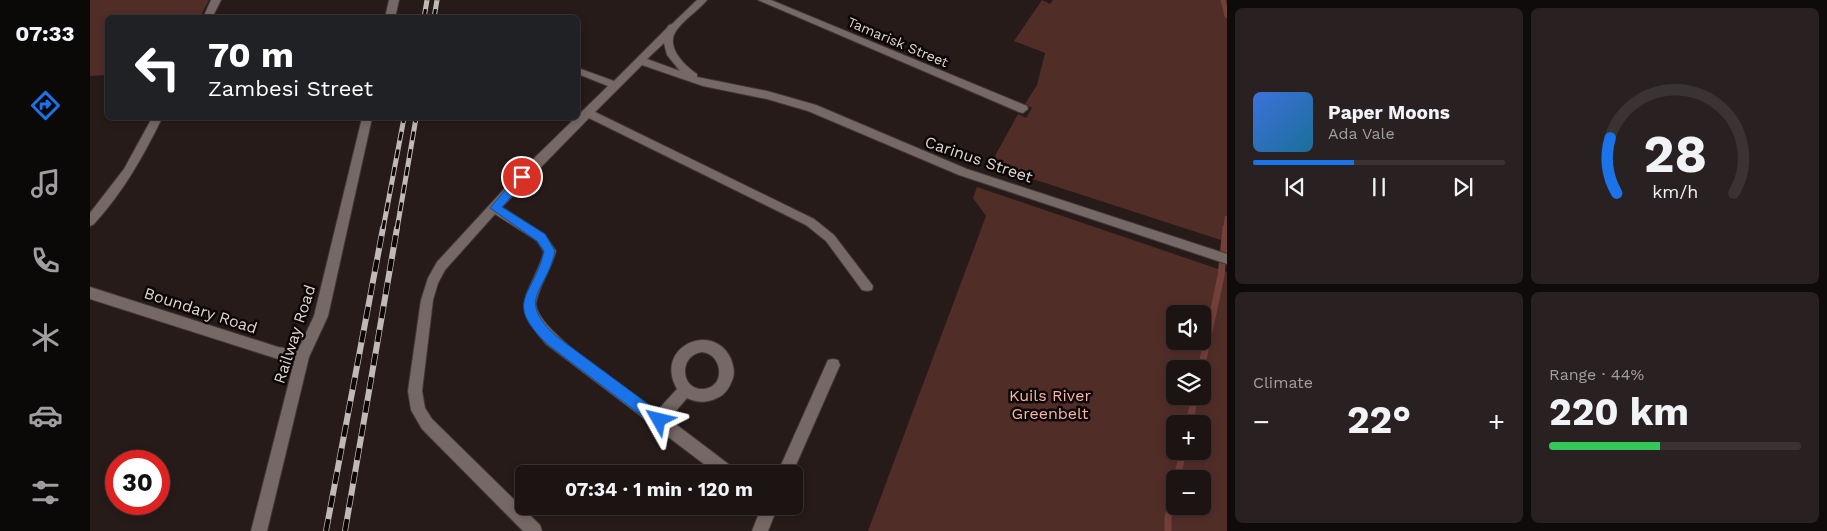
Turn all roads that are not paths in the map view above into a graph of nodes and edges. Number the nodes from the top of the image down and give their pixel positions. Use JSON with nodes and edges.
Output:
{"nodes":[{"id":1,"x":216,"y":0,"type":"edge"},
{"id":2,"x":394,"y":0,"type":"edge"},
{"id":3,"x":702,"y":0,"type":"edge"},
{"id":4,"x":763,"y":0,"type":"edge"},
{"id":5,"x":209,"y":15,"type":"edge"},
{"id":6,"x":391,"y":15,"type":"edge"},
{"id":7,"x":672,"y":27,"type":"junction"},
{"id":8,"x":639,"y":60,"type":"junction"},
{"id":9,"x":580,"y":72,"type":"edge"},
{"id":10,"x":616,"y":85,"type":"junction"},
{"id":11,"x":723,"y":86,"type":"junction"},
{"id":12,"x":1023,"y":109,"type":"dead end"},
{"id":13,"x":588,"y":112,"type":"junction"},
{"id":14,"x":156,"y":120,"type":"edge"},
{"id":15,"x":367,"y":120,"type":"edge"},
{"id":16,"x":580,"y":120,"type":"edge"},
{"id":17,"x":580,"y":120,"type":"edge"},
{"id":18,"x":495,"y":208,"type":"junction"},
{"id":19,"x":90,"y":221,"type":"edge"},
{"id":20,"x":1227,"y":259,"type":"edge"},
{"id":21,"x":867,"y":286,"type":"dead end"},
{"id":22,"x":90,"y":293,"type":"edge"},
{"id":23,"x":302,"y":357,"type":"junction"},
{"id":24,"x":833,"y":365,"type":"dead end"},
{"id":25,"x":686,"y":389,"type":"dead end"},
{"id":26,"x":659,"y":420,"type":"junction"},
{"id":27,"x":718,"y":465,"type":"edge"},
{"id":28,"x":788,"y":465,"type":"edge"},
{"id":29,"x":766,"y":515,"type":"edge"},
{"id":30,"x":531,"y":530,"type":"edge"},
{"id":31,"x":258,"y":531,"type":"edge"},
{"id":32,"x":760,"y":531,"type":"edge"}],
"edges":[{"from":1,"to":5,"type":"street"},
{"from":2,"to":6,"type":"street"},
{"from":3,"to":7,"type":"street"},
{"from":4,"to":12,"type":"street","name":"Tamarisk Street"},
{"from":7,"to":8,"type":"street"},
{"from":7,"to":11,"type":"street","name":"Carinus Street"},
{"from":8,"to":10,"type":"street"},
{"from":8,"to":11,"type":"street","name":"Carinus Street"},
{"from":9,"to":10,"type":"street"},
{"from":10,"to":13,"type":"street"},
{"from":11,"to":20,"type":"street","name":"Carinus Street"},
{"from":13,"to":16,"type":"street"},
{"from":13,"to":21,"type":"street"},
{"from":14,"to":19,"type":"street"},
{"from":15,"to":23,"type":"street","name":"Railway Road"},
{"from":17,"to":18,"type":"street"},
{"from":18,"to":26,"type":"street"},
{"from":18,"to":30,"type":"street"},
{"from":22,"to":23,"type":"street","name":"Boundary Road"},
{"from":23,"to":31,"type":"street","name":"Railway Road"},
{"from":24,"to":28,"type":"street"},
{"from":25,"to":26,"type":"street"},
{"from":26,"to":27,"type":"street"},
{"from":29,"to":32,"type":"street"}]}
